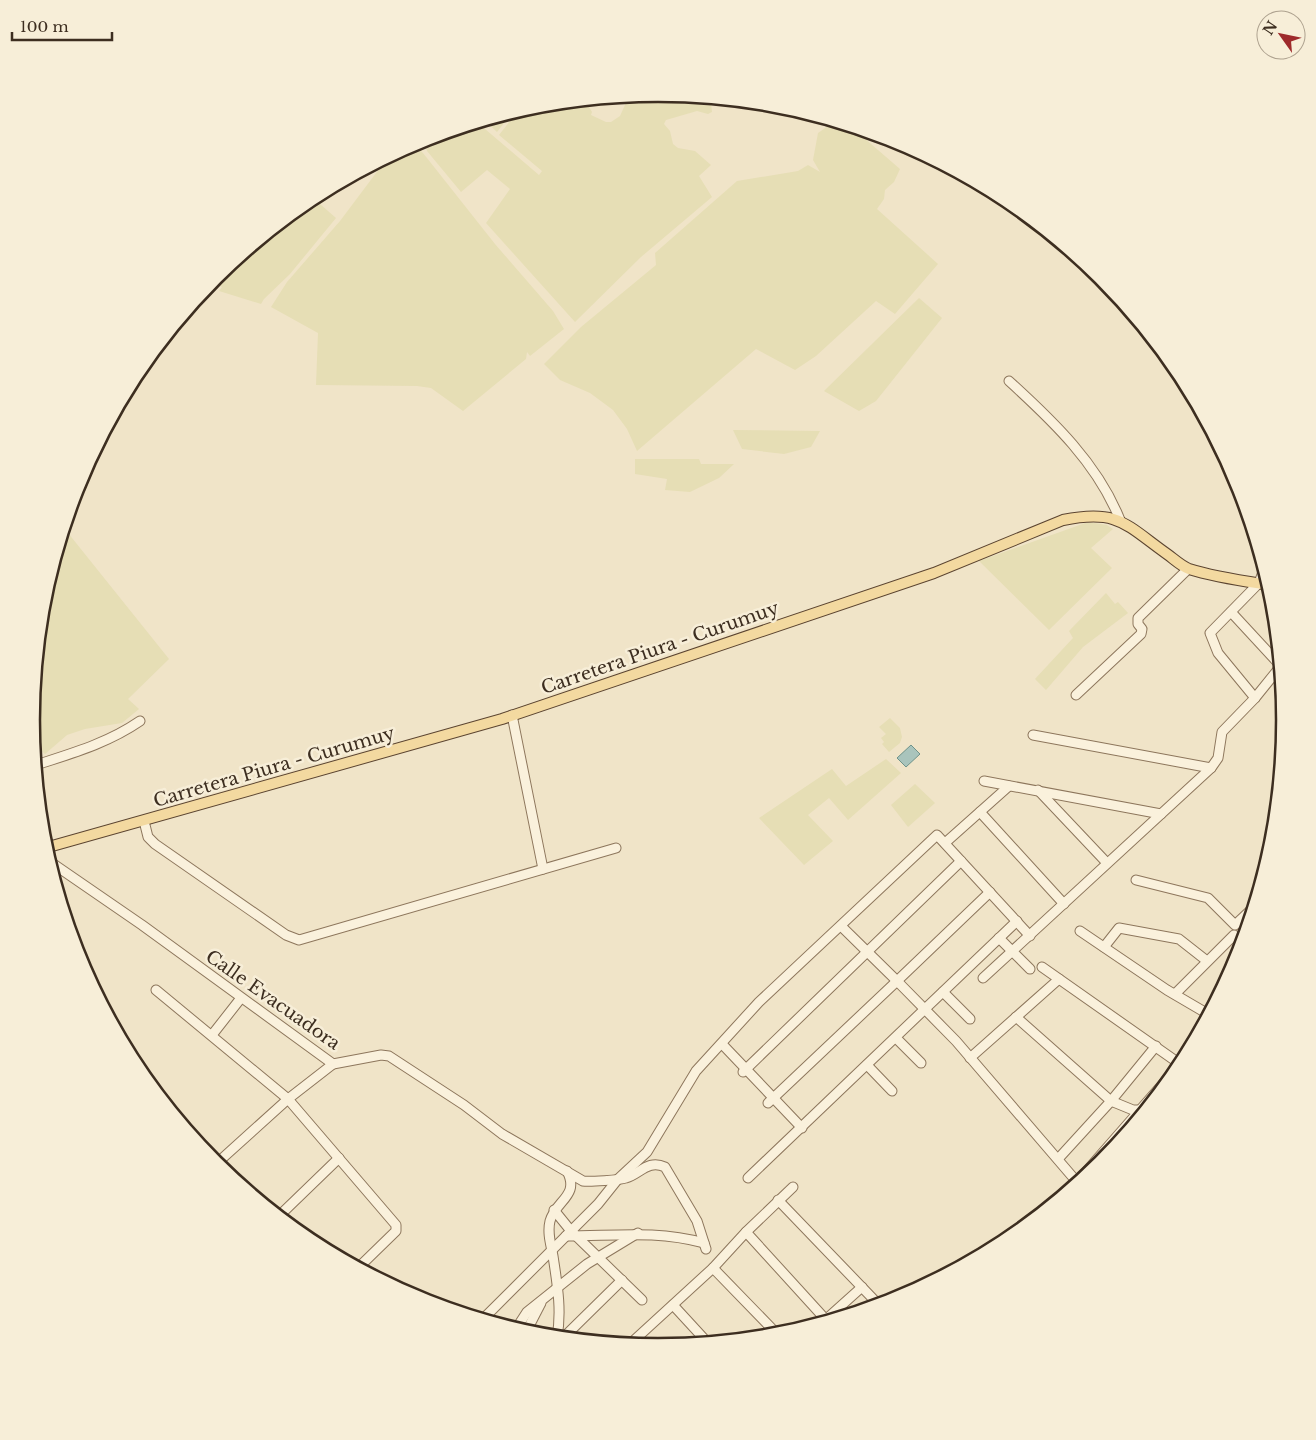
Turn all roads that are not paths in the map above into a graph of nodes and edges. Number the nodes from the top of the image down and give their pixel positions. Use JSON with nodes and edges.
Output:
{"nodes":[{"id":1,"x":1010,"y":381,"type":"dead end"},
{"id":2,"x":1120,"y":520,"type":"junction"},
{"id":3,"x":1188,"y":569,"type":"junction"},
{"id":4,"x":1260,"y":583,"type":"edge"},
{"id":5,"x":1261,"y":586,"type":"edge"},
{"id":6,"x":1231,"y":612,"type":"junction"},
{"id":7,"x":1273,"y":659,"type":"edge"},
{"id":8,"x":1274,"y":672,"type":"edge"},
{"id":9,"x":1076,"y":695,"type":"dead end"},
{"id":10,"x":1255,"y":698,"type":"junction"},
{"id":11,"x":512,"y":715,"type":"junction"},
{"id":12,"x":140,"y":721,"type":"dead end"},
{"id":13,"x":1033,"y":735,"type":"dead end"},
{"id":14,"x":41,"y":763,"type":"edge"},
{"id":15,"x":1211,"y":768,"type":"junction"},
{"id":16,"x":984,"y":781,"type":"dead end"},
{"id":17,"x":1009,"y":786,"type":"junction"},
{"id":18,"x":1038,"y":790,"type":"junction"},
{"id":19,"x":980,"y":812,"type":"junction"},
{"id":20,"x":1161,"y":814,"type":"junction"},
{"id":21,"x":144,"y":821,"type":"junction"},
{"id":22,"x":945,"y":843,"type":"junction"},
{"id":23,"x":53,"y":846,"type":"edge"},
{"id":24,"x":616,"y":848,"type":"dead end"},
{"id":25,"x":961,"y":861,"type":"junction"},
{"id":26,"x":1107,"y":863,"type":"junction"},
{"id":27,"x":58,"y":867,"type":"edge"},
{"id":28,"x":543,"y":869,"type":"junction"},
{"id":29,"x":1136,"y":880,"type":"dead end"},
{"id":30,"x":990,"y":892,"type":"junction"},
{"id":31,"x":1064,"y":904,"type":"junction"},
{"id":32,"x":1244,"y":917,"type":"edge"},
{"id":33,"x":1017,"y":921,"type":"junction"},
{"id":34,"x":841,"y":926,"type":"junction"},
{"id":35,"x":1080,"y":931,"type":"dead end"},
{"id":36,"x":1030,"y":936,"type":"junction"},
{"id":37,"x":1234,"y":936,"type":"dead end"},
{"id":38,"x":1000,"y":938,"type":"junction"},
{"id":39,"x":1104,"y":947,"type":"junction"},
{"id":40,"x":1012,"y":951,"type":"junction"},
{"id":41,"x":867,"y":952,"type":"junction"},
{"id":42,"x":1207,"y":961,"type":"junction"},
{"id":43,"x":972,"y":965,"type":"junction"},
{"id":44,"x":1042,"y":967,"type":"dead end"},
{"id":45,"x":1030,"y":970,"type":"dead end"},
{"id":46,"x":1059,"y":979,"type":"junction"},
{"id":47,"x":897,"y":981,"type":"junction"},
{"id":48,"x":156,"y":990,"type":"dead end"},
{"id":49,"x":943,"y":992,"type":"junction"},
{"id":50,"x":1175,"y":994,"type":"junction"},
{"id":51,"x":241,"y":998,"type":"junction"},
{"id":52,"x":925,"y":1010,"type":"junction"},
{"id":53,"x":1203,"y":1011,"type":"edge"},
{"id":54,"x":1016,"y":1017,"type":"junction"},
{"id":55,"x":970,"y":1019,"type":"dead end"},
{"id":56,"x":212,"y":1035,"type":"junction"},
{"id":57,"x":896,"y":1038,"type":"junction"},
{"id":58,"x":722,"y":1044,"type":"junction"},
{"id":59,"x":1156,"y":1046,"type":"junction"},
{"id":60,"x":970,"y":1058,"type":"junction"},
{"id":61,"x":1175,"y":1058,"type":"edge"},
{"id":62,"x":921,"y":1063,"type":"dead end"},
{"id":63,"x":334,"y":1064,"type":"junction"},
{"id":64,"x":867,"y":1065,"type":"junction"},
{"id":65,"x":745,"y":1070,"type":"junction"},
{"id":66,"x":892,"y":1091,"type":"dead end"},
{"id":67,"x":288,"y":1099,"type":"junction"},
{"id":68,"x":770,"y":1100,"type":"junction"},
{"id":69,"x":1111,"y":1101,"type":"junction"},
{"id":70,"x":1135,"y":1113,"type":"edge"},
{"id":71,"x":802,"y":1128,"type":"junction"},
{"id":72,"x":222,"y":1158,"type":"edge"},
{"id":73,"x":338,"y":1158,"type":"junction"},
{"id":74,"x":1058,"y":1159,"type":"junction"},
{"id":75,"x":567,"y":1170,"type":"junction"},
{"id":76,"x":1073,"y":1177,"type":"edge"},
{"id":77,"x":748,"y":1178,"type":"dead end"},
{"id":78,"x":618,"y":1179,"type":"junction"},
{"id":79,"x":793,"y":1187,"type":"dead end"},
{"id":80,"x":778,"y":1200,"type":"junction"},
{"id":81,"x":554,"y":1210,"type":"junction"},
{"id":82,"x":284,"y":1212,"type":"edge"},
{"id":83,"x":746,"y":1232,"type":"junction"},
{"id":84,"x":638,"y":1233,"type":"junction"},
{"id":85,"x":571,"y":1234,"type":"junction"},
{"id":86,"x":552,"y":1250,"type":"junction"},
{"id":87,"x":598,"y":1257,"type":"junction"},
{"id":88,"x":363,"y":1262,"type":"edge"},
{"id":89,"x":713,"y":1268,"type":"junction"},
{"id":90,"x":622,"y":1280,"type":"junction"},
{"id":91,"x":557,"y":1287,"type":"junction"},
{"id":92,"x":862,"y":1287,"type":"junction"},
{"id":93,"x":543,"y":1298,"type":"junction"},
{"id":94,"x":873,"y":1299,"type":"edge"},
{"id":95,"x":642,"y":1300,"type":"dead end"},
{"id":96,"x":673,"y":1305,"type":"junction"},
{"id":97,"x":835,"y":1312,"type":"edge"},
{"id":98,"x":488,"y":1314,"type":"edge"},
{"id":99,"x":821,"y":1316,"type":"edge"},
{"id":100,"x":520,"y":1322,"type":"edge"},
{"id":101,"x":530,"y":1324,"type":"edge"},
{"id":102,"x":771,"y":1327,"type":"edge"},
{"id":103,"x":558,"y":1330,"type":"edge"},
{"id":104,"x":570,"y":1332,"type":"edge"},
{"id":105,"x":702,"y":1337,"type":"edge"},
{"id":106,"x":639,"y":1338,"type":"edge"}],
"edges":[{"from":1,"to":2,"type":"street"},
{"from":2,"to":3,"type":"main road","name":"Carretera Piura - Curumuy"},
{"from":2,"to":11,"type":"main road","name":"Carretera Piura - Curumuy"},
{"from":3,"to":4,"type":"main road","name":"Carretera Piura - Curumuy"},
{"from":3,"to":9,"type":"street"},
{"from":5,"to":6,"type":"street"},
{"from":6,"to":7,"type":"street"},
{"from":6,"to":10,"type":"street"},
{"from":8,"to":10,"type":"street"},
{"from":10,"to":15,"type":"street"},
{"from":11,"to":21,"type":"main road","name":"Carretera Piura - Curumuy"},
{"from":11,"to":28,"type":"street"},
{"from":12,"to":14,"type":"street"},
{"from":13,"to":15,"type":"street"},
{"from":15,"to":20,"type":"street"},
{"from":16,"to":17,"type":"street"},
{"from":17,"to":18,"type":"street"},
{"from":17,"to":19,"type":"street"},
{"from":18,"to":20,"type":"street"},
{"from":18,"to":26,"type":"street"},
{"from":19,"to":22,"type":"street"},
{"from":19,"to":31,"type":"street"},
{"from":20,"to":26,"type":"street"},
{"from":21,"to":23,"type":"main road","name":"Carretera Piura - Curumuy"},
{"from":21,"to":28,"type":"street"},
{"from":22,"to":25,"type":"street"},
{"from":22,"to":34,"type":"street"},
{"from":24,"to":28,"type":"street"},
{"from":25,"to":30,"type":"street"},
{"from":25,"to":41,"type":"street"},
{"from":26,"to":31,"type":"street"},
{"from":27,"to":51,"type":"street","name":"Calle Evacuadora"},
{"from":29,"to":32,"type":"street"},
{"from":30,"to":33,"type":"street"},
{"from":30,"to":47,"type":"street"},
{"from":31,"to":36,"type":"street"},
{"from":33,"to":36,"type":"street"},
{"from":33,"to":38,"type":"street"},
{"from":34,"to":41,"type":"street"},
{"from":34,"to":58,"type":"street"},
{"from":35,"to":39,"type":"street"},
{"from":36,"to":40,"type":"street"},
{"from":37,"to":42,"type":"street"},
{"from":38,"to":40,"type":"street"},
{"from":38,"to":43,"type":"street"},
{"from":39,"to":42,"type":"street"},
{"from":39,"to":50,"type":"street"},
{"from":40,"to":43,"type":"street"},
{"from":40,"to":45,"type":"street"},
{"from":41,"to":47,"type":"street"},
{"from":41,"to":65,"type":"street"},
{"from":42,"to":50,"type":"street"},
{"from":43,"to":49,"type":"street"},
{"from":44,"to":46,"type":"street"},
{"from":46,"to":54,"type":"street"},
{"from":46,"to":59,"type":"street"},
{"from":47,"to":52,"type":"street"},
{"from":47,"to":68,"type":"street"},
{"from":48,"to":56,"type":"street"},
{"from":49,"to":52,"type":"street"},
{"from":49,"to":55,"type":"street"},
{"from":50,"to":53,"type":"street"},
{"from":51,"to":56,"type":"street"},
{"from":51,"to":63,"type":"street","name":"Calle Evacuadora"},
{"from":52,"to":57,"type":"street"},
{"from":52,"to":60,"type":"street"},
{"from":54,"to":60,"type":"street"},
{"from":54,"to":69,"type":"street"},
{"from":56,"to":67,"type":"street"},
{"from":57,"to":62,"type":"street"},
{"from":57,"to":64,"type":"street"},
{"from":58,"to":65,"type":"street"},
{"from":58,"to":78,"type":"street"},
{"from":59,"to":61,"type":"street"},
{"from":59,"to":69,"type":"street"},
{"from":60,"to":74,"type":"street"},
{"from":63,"to":67,"type":"street"},
{"from":63,"to":75,"type":"street","name":"Calle Evacuadora"},
{"from":64,"to":66,"type":"street"},
{"from":64,"to":71,"type":"street"},
{"from":65,"to":68,"type":"street"},
{"from":67,"to":72,"type":"street"},
{"from":67,"to":73,"type":"street"},
{"from":68,"to":71,"type":"street"},
{"from":69,"to":70,"type":"street"},
{"from":69,"to":74,"type":"street"},
{"from":71,"to":77,"type":"street"},
{"from":73,"to":82,"type":"street"},
{"from":73,"to":88,"type":"street"},
{"from":74,"to":76,"type":"street"},
{"from":75,"to":78,"type":"street","name":"Calle Evacuadora"},
{"from":75,"to":81,"type":"street"},
{"from":78,"to":84,"type":"street"},
{"from":78,"to":85,"type":"street"},
{"from":79,"to":80,"type":"street"},
{"from":80,"to":83,"type":"street"},
{"from":80,"to":92,"type":"street"},
{"from":81,"to":85,"type":"street"},
{"from":81,"to":86,"type":"street"},
{"from":83,"to":89,"type":"street"},
{"from":83,"to":99,"type":"street"},
{"from":84,"to":85,"type":"street"},
{"from":84,"to":87,"type":"street"},
{"from":85,"to":86,"type":"street"},
{"from":85,"to":87,"type":"street"},
{"from":86,"to":91,"type":"street"},
{"from":86,"to":98,"type":"street"},
{"from":87,"to":90,"type":"street"},
{"from":87,"to":91,"type":"street"},
{"from":89,"to":96,"type":"street"},
{"from":89,"to":102,"type":"street"},
{"from":90,"to":95,"type":"street"},
{"from":90,"to":104,"type":"street"},
{"from":91,"to":93,"type":"street"},
{"from":91,"to":103,"type":"street"},
{"from":92,"to":94,"type":"street"},
{"from":92,"to":97,"type":"street"},
{"from":93,"to":100,"type":"street"},
{"from":93,"to":101,"type":"street"},
{"from":96,"to":105,"type":"street"},
{"from":96,"to":106,"type":"street"}]}
